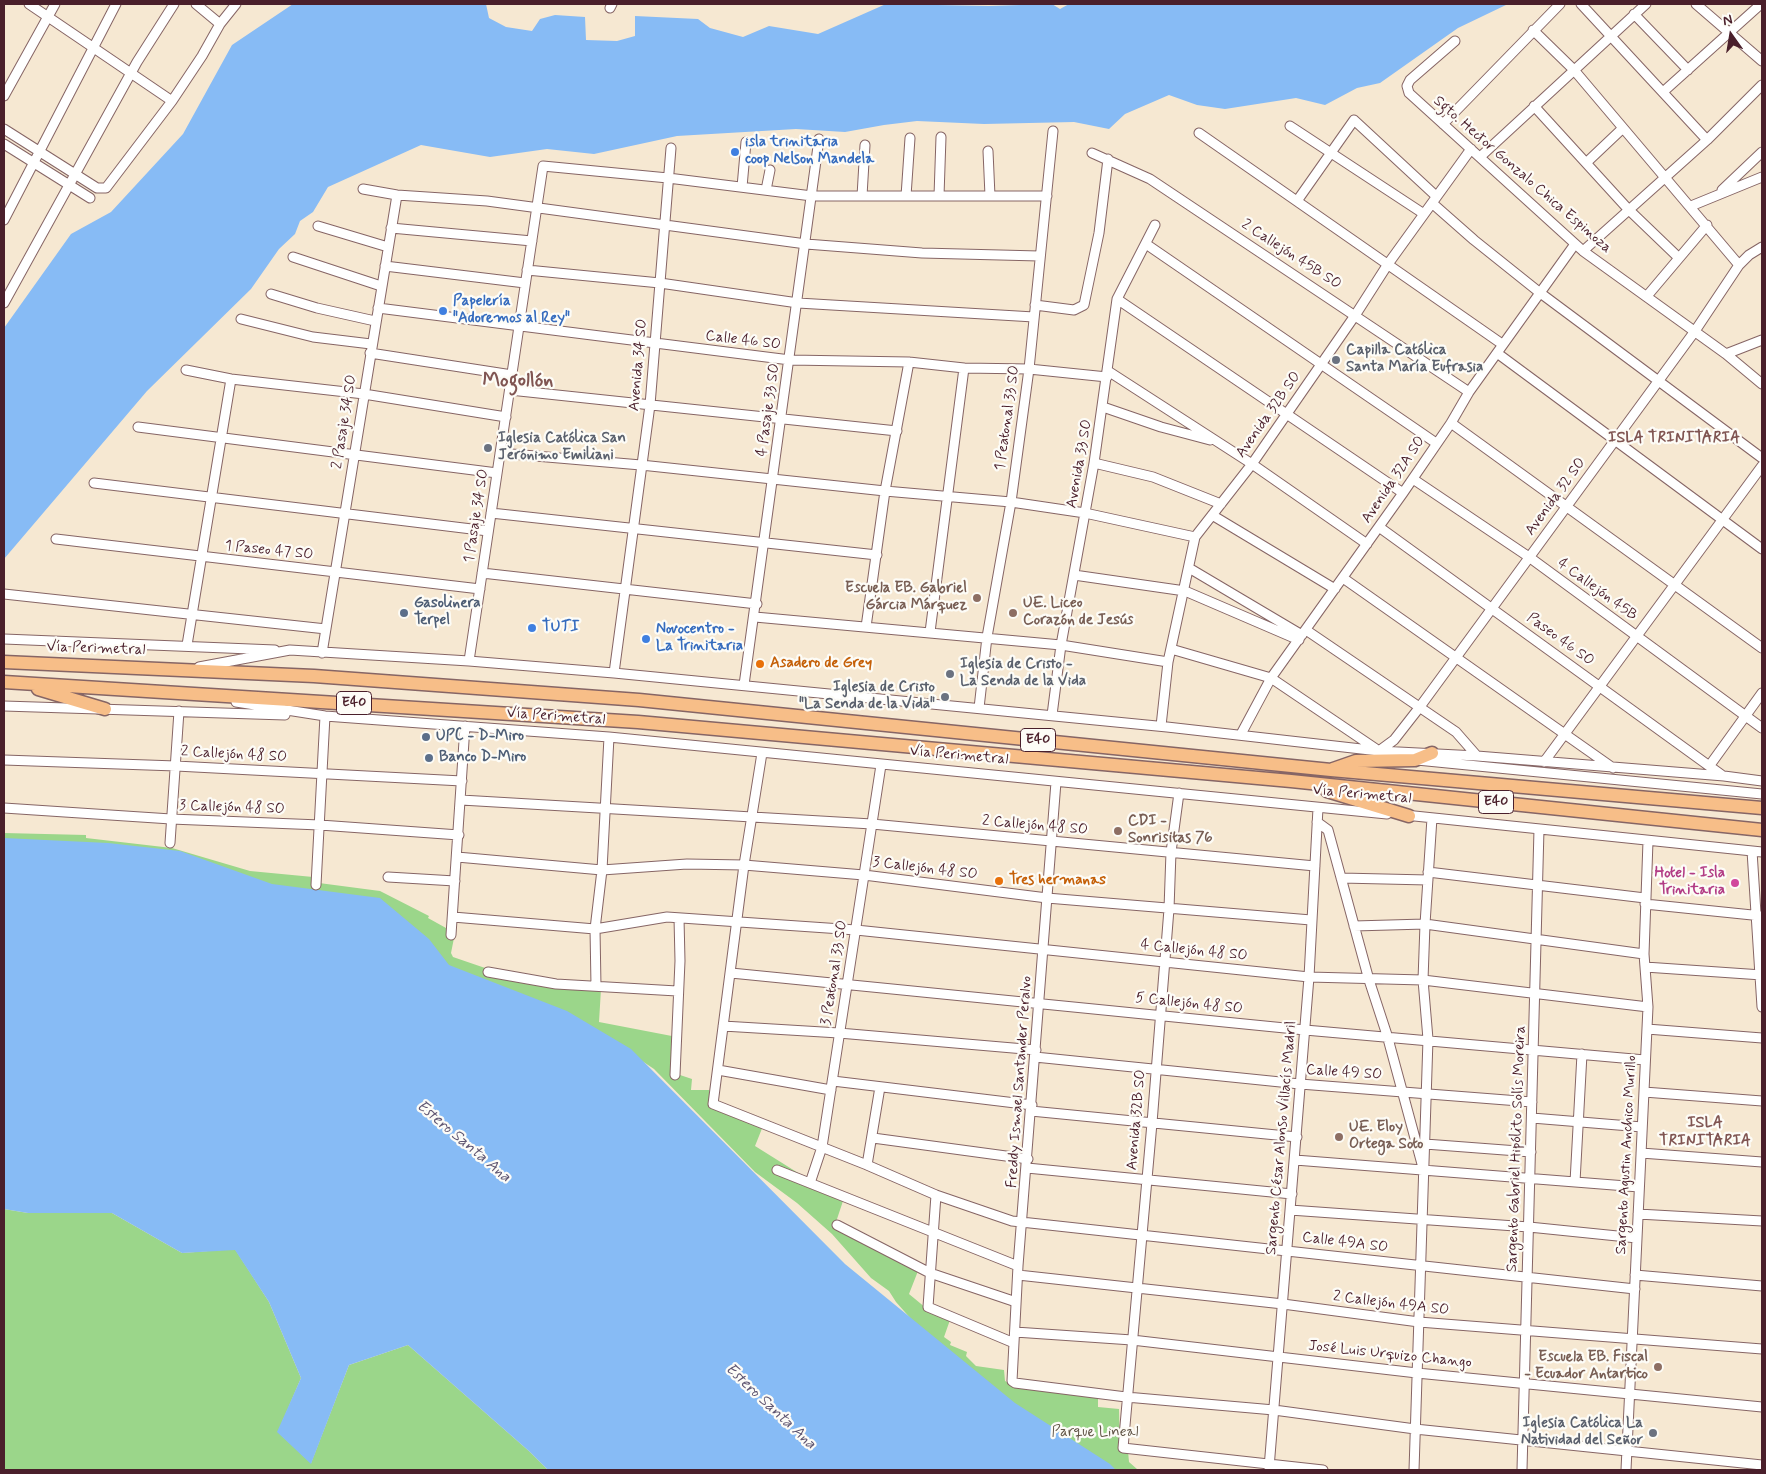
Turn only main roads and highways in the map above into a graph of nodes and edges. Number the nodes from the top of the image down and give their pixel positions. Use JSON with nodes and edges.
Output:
{"nodes":[{"id":1,"x":4,"y":662,"type":"edge"},
{"id":2,"x":10,"y":682,"type":"edge"},
{"id":3,"x":639,"y":700,"type":"junction"},
{"id":4,"x":105,"y":709,"type":"road end"},
{"id":5,"x":638,"y":722,"type":"junction"},
{"id":6,"x":1432,"y":753,"type":"road end"},
{"id":7,"x":1331,"y":770,"type":"junction"},
{"id":8,"x":1291,"y":781,"type":"junction"},
{"id":9,"x":1762,"y":808,"type":"edge"},
{"id":10,"x":1409,"y":816,"type":"road end"},
{"id":11,"x":1762,"y":830,"type":"edge"}],
"edges":[{"from":1,"to":3,"type":"highway","name":"Vía Perimetral","number":"E40"},
{"from":2,"to":4,"type":"highway"},
{"from":2,"to":5,"type":"highway","name":"Vía Perimetral","number":"E40"},
{"from":3,"to":5,"type":"highway"},
{"from":3,"to":7,"type":"highway","name":"Vía Perimetral","number":"E40"},
{"from":5,"to":8,"type":"highway","name":"Vía Perimetral","number":"E40"},
{"from":6,"to":7,"type":"highway"},
{"from":7,"to":9,"type":"highway","name":"Vía Perimetral","number":"E40"},
{"from":8,"to":10,"type":"highway"},
{"from":8,"to":11,"type":"highway","name":"Vía Perimetral","number":"E40"}]}
